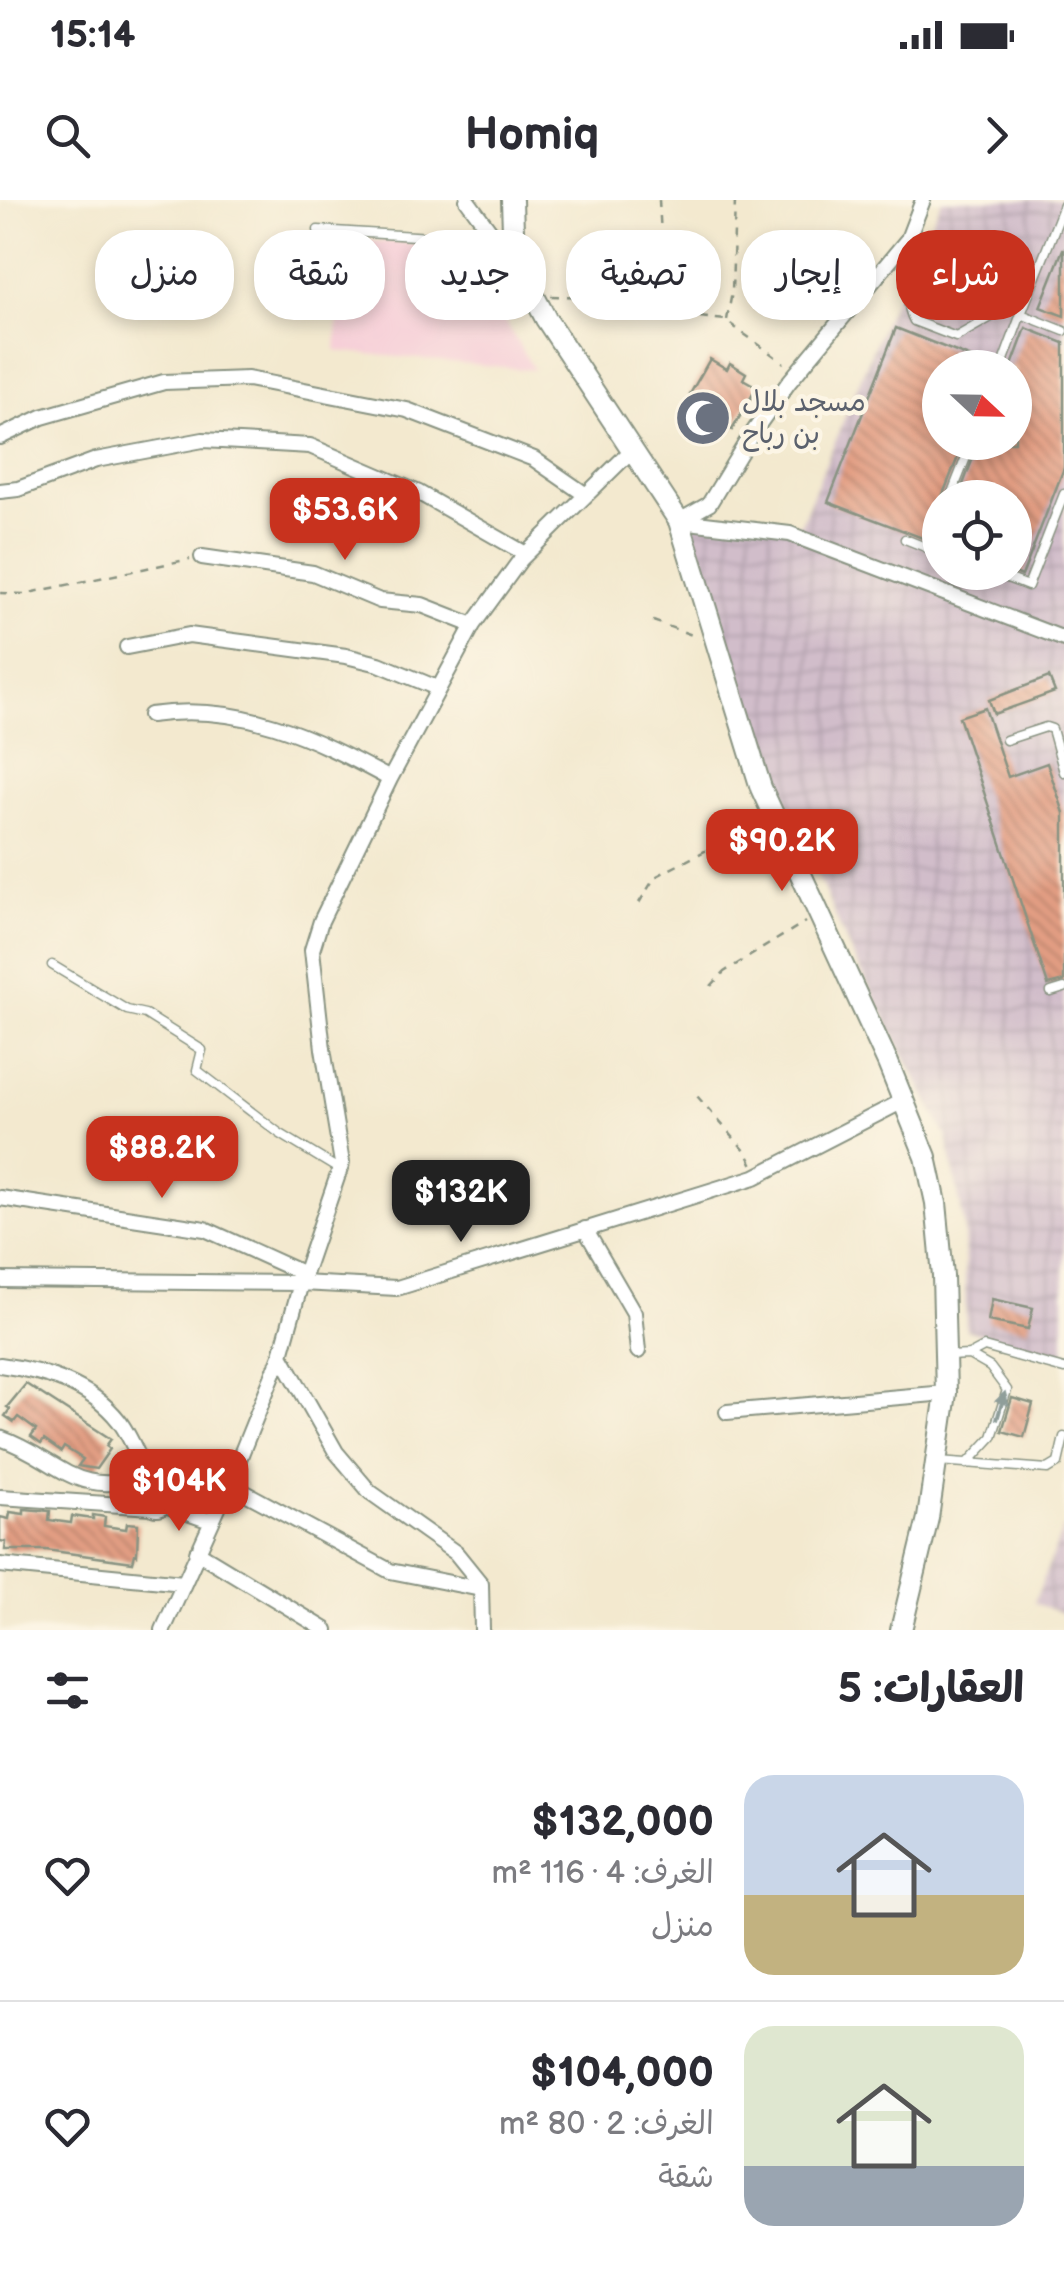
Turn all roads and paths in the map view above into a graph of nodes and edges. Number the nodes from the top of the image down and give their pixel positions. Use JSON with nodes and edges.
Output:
{"nodes":[{"id":1,"x":467,"y":200,"type":"edge"},
{"id":2,"x":512,"y":200,"type":"edge"},
{"id":3,"x":658,"y":200,"type":"edge"},
{"id":4,"x":735,"y":200,"type":"edge"},
{"id":5,"x":922,"y":200,"type":"edge"},
{"id":6,"x":1064,"y":205,"type":"edge"},
{"id":7,"x":487,"y":230,"type":"edge"},
{"id":8,"x":514,"y":230,"type":"edge"},
{"id":9,"x":660,"y":230,"type":"edge"},
{"id":10,"x":1035,"y":278,"type":"edge"},
{"id":11,"x":1028,"y":296,"type":"joint"},
{"id":12,"x":546,"y":314,"type":"edge"},
{"id":13,"x":713,"y":320,"type":"edge"},
{"id":14,"x":1019,"y":320,"type":"edge"},
{"id":15,"x":1035,"y":320,"type":"edge"},
{"id":16,"x":726,"y":322,"type":"junction"},
{"id":17,"x":1064,"y":331,"type":"edge"},
{"id":18,"x":1007,"y":350,"type":"edge"},
{"id":19,"x":797,"y":373,"type":"junction"},
{"id":20,"x":0,"y":438,"type":"edge"},
{"id":21,"x":631,"y":451,"type":"junction"},
{"id":22,"x":0,"y":492,"type":"edge"},
{"id":23,"x":1064,"y":494,"type":"edge"},
{"id":24,"x":586,"y":495,"type":"junction"},
{"id":25,"x":679,"y":520,"type":"junction"},
{"id":26,"x":905,"y":538,"type":"dead end"},
{"id":27,"x":922,"y":545,"type":"edge"},
{"id":28,"x":526,"y":554,"type":"junction"},
{"id":29,"x":202,"y":557,"type":"joint"},
{"id":30,"x":1032,"y":576,"type":"edge"},
{"id":31,"x":0,"y":592,"type":"edge"},
{"id":32,"x":653,"y":621,"type":"dead end"},
{"id":33,"x":474,"y":625,"type":"junction"},
{"id":34,"x":1064,"y":640,"type":"edge"},
{"id":35,"x":715,"y":644,"type":"junction"},
{"id":36,"x":127,"y":646,"type":"dead end"},
{"id":37,"x":437,"y":688,"type":"junction"},
{"id":38,"x":150,"y":715,"type":"dead end"},
{"id":39,"x":1006,"y":740,"type":"dead end"},
{"id":40,"x":1064,"y":772,"type":"edge"},
{"id":41,"x":390,"y":779,"type":"junction"},
{"id":42,"x":780,"y":830,"type":"junction"},
{"id":43,"x":639,"y":903,"type":"dead end"},
{"id":44,"x":818,"y":913,"type":"junction"},
{"id":45,"x":52,"y":964,"type":"dead end"},
{"id":46,"x":710,"y":986,"type":"dead end"},
{"id":47,"x":1064,"y":988,"type":"edge"},
{"id":48,"x":1050,"y":992,"type":"dead end"},
{"id":49,"x":697,"y":1096,"type":"dead end"},
{"id":50,"x":903,"y":1100,"type":"junction"},
{"id":51,"x":340,"y":1170,"type":"junction"},
{"id":52,"x":758,"y":1175,"type":"junction"},
{"id":53,"x":0,"y":1198,"type":"edge"},
{"id":54,"x":585,"y":1229,"type":"junction"},
{"id":55,"x":302,"y":1278,"type":"junction"},
{"id":56,"x":0,"y":1280,"type":"edge"},
{"id":57,"x":638,"y":1351,"type":"dead end"},
{"id":58,"x":280,"y":1355,"type":"junction"},
{"id":59,"x":969,"y":1355,"type":"junction"},
{"id":60,"x":946,"y":1356,"type":"junction"},
{"id":61,"x":0,"y":1365,"type":"edge"},
{"id":62,"x":1064,"y":1369,"type":"edge"},
{"id":63,"x":946,"y":1393,"type":"junction"},
{"id":64,"x":727,"y":1412,"type":"dead end"},
{"id":65,"x":1064,"y":1437,"type":"edge"},
{"id":66,"x":0,"y":1438,"type":"edge"},
{"id":67,"x":938,"y":1462,"type":"junction"},
{"id":68,"x":967,"y":1464,"type":"junction"},
{"id":69,"x":146,"y":1476,"type":"junction"},
{"id":70,"x":229,"y":1484,"type":"junction"},
{"id":71,"x":0,"y":1497,"type":"edge"},
{"id":72,"x":157,"y":1501,"type":"junction"},
{"id":73,"x":210,"y":1521,"type":"junction"},
{"id":74,"x":197,"y":1552,"type":"junction"},
{"id":75,"x":0,"y":1565,"type":"edge"},
{"id":76,"x":183,"y":1583,"type":"junction"},
{"id":77,"x":481,"y":1589,"type":"junction"},
{"id":78,"x":163,"y":1630,"type":"edge"},
{"id":79,"x":326,"y":1630,"type":"edge"},
{"id":80,"x":482,"y":1630,"type":"edge"},
{"id":81,"x":901,"y":1630,"type":"edge"}],
"edges":[{"from":1,"to":7,"type":"street"},
{"from":2,"to":8,"type":"main road"},
{"from":3,"to":9,"type":"path"},
{"from":4,"to":16,"type":"path"},
{"from":5,"to":19,"type":"street"},
{"from":6,"to":10,"type":"lane"},
{"from":11,"to":11,"type":"lane"},
{"from":12,"to":21,"type":"main road"},
{"from":13,"to":16,"type":"path"},
{"from":14,"to":18,"type":"lane"},
{"from":15,"to":17,"type":"lane"},
{"from":16,"to":19,"type":"path"},
{"from":19,"to":25,"type":"street"},
{"from":20,"to":24,"type":"street"},
{"from":21,"to":24,"type":"street"},
{"from":21,"to":25,"type":"main road"},
{"from":22,"to":28,"type":"street"},
{"from":23,"to":30,"type":"lane"},
{"from":24,"to":28,"type":"street"},
{"from":25,"to":34,"type":"street"},
{"from":25,"to":35,"type":"main road"},
{"from":26,"to":27,"type":"lane"},
{"from":28,"to":33,"type":"street"},
{"from":29,"to":31,"type":"path"},
{"from":29,"to":33,"type":"street"},
{"from":32,"to":35,"type":"path"},
{"from":33,"to":37,"type":"street"},
{"from":35,"to":42,"type":"main road"},
{"from":36,"to":37,"type":"street"},
{"from":37,"to":41,"type":"street"},
{"from":38,"to":41,"type":"street"},
{"from":39,"to":40,"type":"lane"},
{"from":41,"to":51,"type":"street"},
{"from":42,"to":43,"type":"path"},
{"from":42,"to":44,"type":"main road"},
{"from":44,"to":46,"type":"path"},
{"from":44,"to":50,"type":"main road"},
{"from":45,"to":51,"type":"lane"},
{"from":47,"to":48,"type":"lane"},
{"from":49,"to":52,"type":"path"},
{"from":50,"to":52,"type":"street"},
{"from":50,"to":60,"type":"main road"},
{"from":51,"to":55,"type":"street"},
{"from":52,"to":54,"type":"street"},
{"from":53,"to":55,"type":"street"},
{"from":54,"to":55,"type":"street"},
{"from":54,"to":57,"type":"street"},
{"from":55,"to":56,"type":"street"},
{"from":55,"to":58,"type":"street"},
{"from":58,"to":70,"type":"street"},
{"from":58,"to":77,"type":"street"},
{"from":59,"to":60,"type":"lane"},
{"from":59,"to":62,"type":"lane"},
{"from":68,"to":59,"type":"lane","one_way":true},
{"from":60,"to":63,"type":"main road"},
{"from":61,"to":69,"type":"street"},
{"from":63,"to":64,"type":"street"},
{"from":63,"to":67,"type":"main road"},
{"from":65,"to":68,"type":"lane"},
{"from":66,"to":69,"type":"street"},
{"from":67,"to":68,"type":"lane"},
{"from":67,"to":81,"type":"main road"},
{"from":69,"to":72,"type":"street"},
{"from":70,"to":73,"type":"street"},
{"from":70,"to":77,"type":"street"},
{"from":71,"to":72,"type":"street"},
{"from":72,"to":73,"type":"street"},
{"from":73,"to":74,"type":"street"},
{"from":74,"to":76,"type":"street"},
{"from":74,"to":79,"type":"street"},
{"from":75,"to":76,"type":"street"},
{"from":76,"to":78,"type":"street"},
{"from":77,"to":80,"type":"street"}]}
